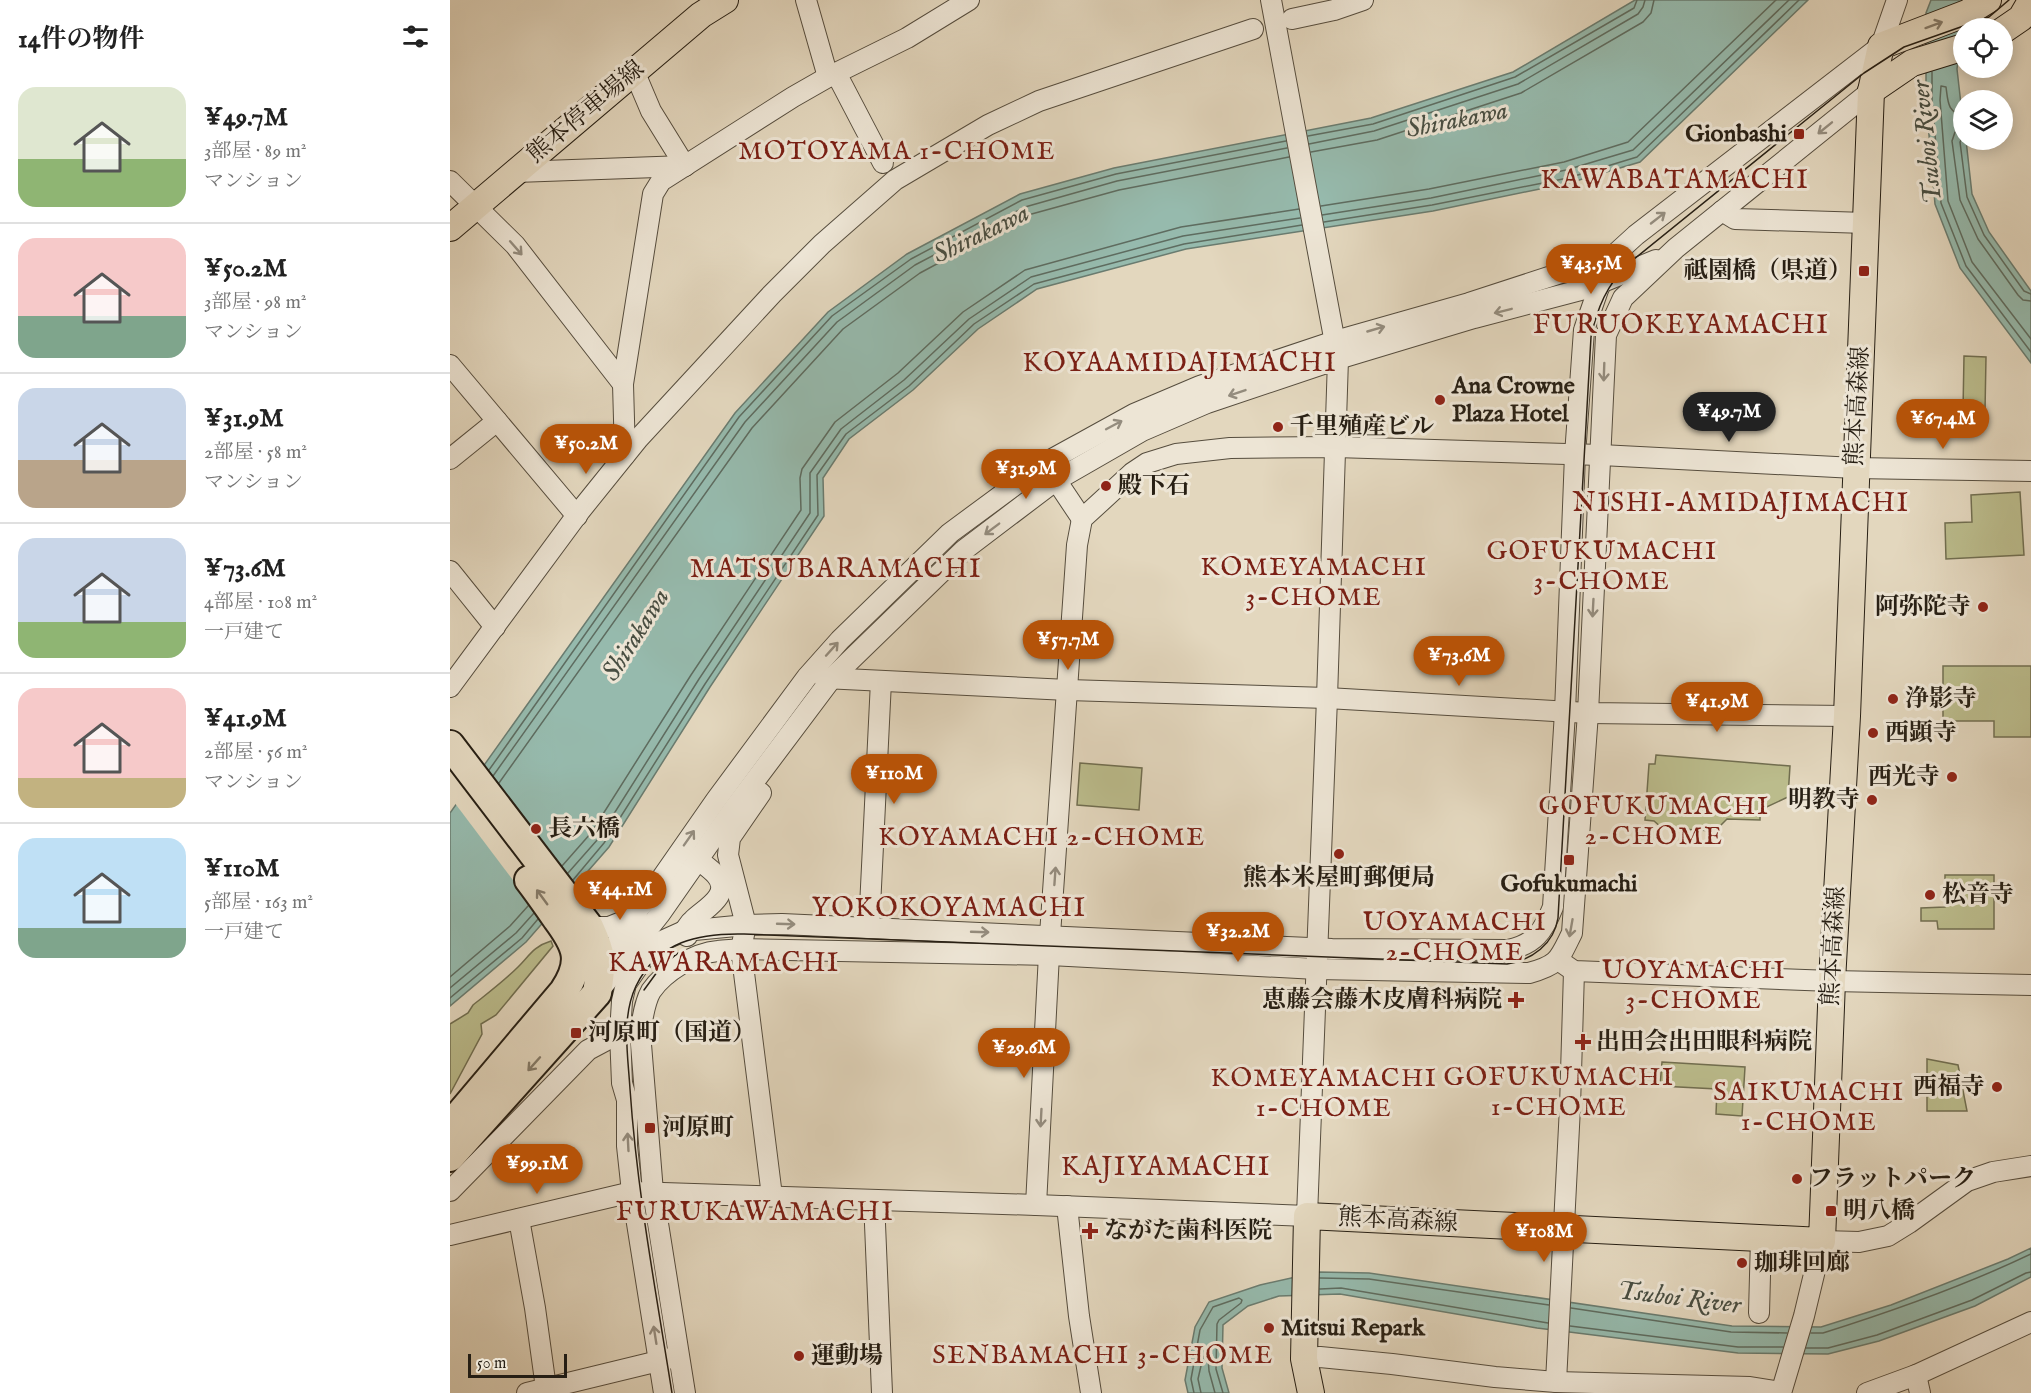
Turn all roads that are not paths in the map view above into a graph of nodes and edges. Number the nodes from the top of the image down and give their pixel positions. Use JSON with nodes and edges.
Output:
{"nodes":[{"id":1,"x":725,"y":0,"type":"edge"},
{"id":2,"x":806,"y":0,"type":"edge"},
{"id":3,"x":969,"y":0,"type":"edge"},
{"id":4,"x":1271,"y":0,"type":"edge"},
{"id":5,"x":1363,"y":0,"type":"edge"},
{"id":6,"x":1897,"y":0,"type":"edge"},
{"id":7,"x":2003,"y":0,"type":"edge"},
{"id":8,"x":1330,"y":5,"type":"edge"},
{"id":9,"x":1976,"y":8,"type":"edge"},
{"id":10,"x":1292,"y":19,"type":"dead end"},
{"id":11,"x":1253,"y":29,"type":"dead end"},
{"id":12,"x":1890,"y":42,"type":"junction"},
{"id":13,"x":1953,"y":50,"type":"edge"},
{"id":14,"x":634,"y":71,"type":"junction"},
{"id":15,"x":832,"y":75,"type":"junction"},
{"id":16,"x":1871,"y":91,"type":"junction"},
{"id":17,"x":883,"y":163,"type":"dead end"},
{"id":18,"x":685,"y":166,"type":"junction"},
{"id":19,"x":516,"y":172,"type":"junction"},
{"id":20,"x":450,"y":181,"type":"edge"},
{"id":21,"x":475,"y":207,"type":"junction"},
{"id":22,"x":1722,"y":211,"type":"junction"},
{"id":23,"x":1866,"y":223,"type":"junction"},
{"id":24,"x":450,"y":228,"type":"edge"},
{"id":25,"x":1676,"y":248,"type":"junction"},
{"id":26,"x":1614,"y":255,"type":"junction"},
{"id":27,"x":1601,"y":283,"type":"junction"},
{"id":28,"x":1557,"y":297,"type":"junction"},
{"id":29,"x":1584,"y":330,"type":"junction"},
{"id":30,"x":1336,"y":350,"type":"junction"},
{"id":31,"x":450,"y":364,"type":"edge"},
{"id":32,"x":623,"y":384,"type":"junction"},
{"id":33,"x":497,"y":421,"type":"junction"},
{"id":34,"x":1335,"y":447,"type":"junction"},
{"id":35,"x":625,"y":455,"type":"junction"},
{"id":36,"x":1575,"y":455,"type":"junction"},
{"id":37,"x":1601,"y":455,"type":"junction"},
{"id":38,"x":450,"y":459,"type":"edge"},
{"id":39,"x":1045,"y":463,"type":"junction"},
{"id":40,"x":1855,"y":468,"type":"junction"},
{"id":41,"x":2031,"y":471,"type":"edge"},
{"id":42,"x":1055,"y":481,"type":"junction"},
{"id":43,"x":577,"y":516,"type":"junction"},
{"id":44,"x":1082,"y":519,"type":"junction"},
{"id":45,"x":450,"y":571,"type":"edge"},
{"id":46,"x":495,"y":627,"type":"junction"},
{"id":47,"x":807,"y":677,"type":"junction"},
{"id":48,"x":832,"y":678,"type":"junction"},
{"id":49,"x":881,"y":681,"type":"junction"},
{"id":50,"x":450,"y":687,"type":"edge"},
{"id":51,"x":1068,"y":690,"type":"junction"},
{"id":52,"x":1327,"y":698,"type":"junction"},
{"id":53,"x":809,"y":708,"type":"junction"},
{"id":54,"x":1565,"y":712,"type":"junction"},
{"id":55,"x":1588,"y":713,"type":"junction"},
{"id":56,"x":1846,"y":716,"type":"junction"},
{"id":57,"x":450,"y":744,"type":"edge"},
{"id":58,"x":450,"y":772,"type":"edge"},
{"id":59,"x":697,"y":859,"type":"junction"},
{"id":60,"x":652,"y":908,"type":"junction"},
{"id":61,"x":746,"y":925,"type":"junction"},
{"id":62,"x":869,"y":928,"type":"junction"},
{"id":63,"x":684,"y":931,"type":"junction"},
{"id":64,"x":1050,"y":935,"type":"junction"},
{"id":65,"x":590,"y":943,"type":"junction"},
{"id":66,"x":1317,"y":948,"type":"junction"},
{"id":67,"x":741,"y":950,"type":"junction"},
{"id":68,"x":1050,"y":955,"type":"junction"},
{"id":69,"x":700,"y":956,"type":"junction"},
{"id":70,"x":1566,"y":966,"type":"junction"},
{"id":71,"x":1317,"y":969,"type":"junction"},
{"id":72,"x":1832,"y":981,"type":"junction"},
{"id":73,"x":2031,"y":985,"type":"edge"},
{"id":74,"x":597,"y":993,"type":"junction"},
{"id":75,"x":640,"y":1032,"type":"junction"},
{"id":76,"x":620,"y":1033,"type":"junction"},
{"id":77,"x":450,"y":1126,"type":"edge"},
{"id":78,"x":2031,"y":1166,"type":"edge"},
{"id":79,"x":453,"y":1177,"type":"edge"},
{"id":80,"x":632,"y":1192,"type":"junction"},
{"id":81,"x":653,"y":1192,"type":"junction"},
{"id":82,"x":772,"y":1196,"type":"junction"},
{"id":83,"x":874,"y":1200,"type":"junction"},
{"id":84,"x":1036,"y":1205,"type":"junction"},
{"id":85,"x":1067,"y":1206,"type":"junction"},
{"id":86,"x":1307,"y":1216,"type":"junction"},
{"id":87,"x":519,"y":1219,"type":"junction"},
{"id":88,"x":1564,"y":1229,"type":"junction"},
{"id":89,"x":450,"y":1235,"type":"edge"},
{"id":90,"x":1761,"y":1238,"type":"junction"},
{"id":91,"x":1822,"y":1240,"type":"junction"},
{"id":92,"x":1759,"y":1313,"type":"dead end"},
{"id":93,"x":2031,"y":1322,"type":"edge"},
{"id":94,"x":679,"y":1356,"type":"junction"},
{"id":95,"x":1304,"y":1359,"type":"junction"},
{"id":96,"x":659,"y":1361,"type":"junction"},
{"id":97,"x":1556,"y":1382,"type":"junction"},
{"id":98,"x":1918,"y":1384,"type":"edge"},
{"id":99,"x":1494,"y":1385,"type":"edge"},
{"id":100,"x":1629,"y":1389,"type":"edge"},
{"id":101,"x":536,"y":1391,"type":"edge"},
{"id":102,"x":664,"y":1393,"type":"edge"},
{"id":103,"x":685,"y":1393,"type":"edge"},
{"id":104,"x":882,"y":1393,"type":"edge"},
{"id":105,"x":1091,"y":1393,"type":"edge"},
{"id":106,"x":1311,"y":1393,"type":"edge"},
{"id":107,"x":1781,"y":1393,"type":"edge"},
{"id":108,"x":1867,"y":1393,"type":"edge"}],
"edges":[{"from":1,"to":14,"type":"main road","name":"熊本停車場線"},
{"from":2,"to":15,"type":"street"},
{"from":3,"to":15,"type":"street"},
{"from":4,"to":30,"type":"street"},
{"from":5,"to":8,"type":"street"},
{"from":6,"to":12,"type":"street"},
{"from":7,"to":9,"type":"main road"},
{"from":8,"to":10,"type":"street"},
{"from":12,"to":9,"type":"main road","one_way":true},
{"from":11,"to":35,"type":"street"},
{"from":12,"to":16,"type":"main road","name":"熊本高森線"},
{"from":26,"to":12,"type":"street","one_way":true},
{"from":13,"to":16,"type":"main road"},
{"from":14,"to":18,"type":"street"},
{"from":14,"to":19,"type":"main road","name":"熊本停車場線"},
{"from":15,"to":17,"type":"street"},
{"from":15,"to":18,"type":"street"},
{"from":16,"to":22,"type":"street","one_way":true},
{"from":16,"to":23,"type":"main road","name":"熊本高森線"},
{"from":18,"to":19,"type":"street"},
{"from":18,"to":32,"type":"street"},
{"from":19,"to":21,"type":"main road","name":"熊本停車場線"},
{"from":20,"to":21,"type":"street"},
{"from":21,"to":24,"type":"main road","name":"熊本停車場線"},
{"from":21,"to":32,"type":"street","one_way":true},
{"from":22,"to":23,"type":"street"},
{"from":22,"to":25,"type":"street"},
{"from":23,"to":40,"type":"main road","name":"熊本高森線"},
{"from":25,"to":27,"type":"street"},
{"from":25,"to":37,"type":"street","one_way":true},
{"from":26,"to":27,"type":"street"},
{"from":30,"to":26,"type":"street","one_way":true},
{"from":27,"to":28,"type":"street"},
{"from":27,"to":29,"type":"street"},
{"from":28,"to":29,"type":"street"},
{"from":28,"to":30,"type":"street","one_way":true},
{"from":29,"to":36,"type":"street"},
{"from":30,"to":34,"type":"street"},
{"from":39,"to":30,"type":"street","one_way":true},
{"from":30,"to":42,"type":"street","one_way":true},
{"from":31,"to":33,"type":"street"},
{"from":32,"to":35,"type":"street"},
{"from":33,"to":38,"type":"street"},
{"from":33,"to":43,"type":"street"},
{"from":34,"to":36,"type":"street"},
{"from":34,"to":44,"type":"street"},
{"from":34,"to":52,"type":"street"},
{"from":35,"to":43,"type":"street"},
{"from":36,"to":37,"type":"street"},
{"from":36,"to":54,"type":"street"},
{"from":37,"to":40,"type":"street"},
{"from":37,"to":55,"type":"street","one_way":true},
{"from":39,"to":42,"type":"street"},
{"from":47,"to":39,"type":"street","one_way":true},
{"from":40,"to":41,"type":"street"},
{"from":40,"to":56,"type":"main road","name":"熊本高森線"},
{"from":42,"to":44,"type":"street"},
{"from":42,"to":48,"type":"street","one_way":true},
{"from":43,"to":46,"type":"street"},
{"from":44,"to":51,"type":"street"},
{"from":45,"to":46,"type":"street"},
{"from":46,"to":50,"type":"street"},
{"from":47,"to":48,"type":"street"},
{"from":60,"to":47,"type":"street","one_way":true},
{"from":48,"to":49,"type":"street"},
{"from":48,"to":53,"type":"street"},
{"from":49,"to":51,"type":"street"},
{"from":49,"to":62,"type":"street"},
{"from":51,"to":52,"type":"street"},
{"from":64,"to":51,"type":"street","one_way":true},
{"from":52,"to":54,"type":"street"},
{"from":52,"to":66,"type":"street"},
{"from":53,"to":59,"type":"street"},
{"from":53,"to":61,"type":"street"},
{"from":54,"to":55,"type":"street"},
{"from":54,"to":66,"type":"street"},
{"from":55,"to":56,"type":"street"},
{"from":55,"to":70,"type":"street","one_way":true},
{"from":56,"to":72,"type":"main road","name":"熊本高森線"},
{"from":57,"to":65,"type":"highway"},
{"from":65,"to":58,"type":"highway","one_way":true},
{"from":59,"to":60,"type":"street"},
{"from":59,"to":63,"type":"street"},
{"from":60,"to":65,"type":"street"},
{"from":60,"to":65,"type":"street"},
{"from":60,"to":74,"type":"street"},
{"from":61,"to":62,"type":"street","one_way":true},
{"from":61,"to":63,"type":"street"},
{"from":61,"to":67,"type":"street"},
{"from":62,"to":64,"type":"street","one_way":true},
{"from":63,"to":69,"type":"street"},
{"from":63,"to":76,"type":"street"},
{"from":64,"to":66,"type":"street"},
{"from":64,"to":68,"type":"street"},
{"from":65,"to":74,"type":"highway"},
{"from":65,"to":77,"type":"highway"},
{"from":66,"to":71,"type":"street"},
{"from":67,"to":68,"type":"street"},
{"from":67,"to":69,"type":"street"},
{"from":67,"to":82,"type":"street"},
{"from":68,"to":71,"type":"street"},
{"from":68,"to":84,"type":"street","one_way":true},
{"from":69,"to":75,"type":"street"},
{"from":70,"to":71,"type":"street"},
{"from":70,"to":72,"type":"street"},
{"from":70,"to":88,"type":"street"},
{"from":71,"to":86,"type":"street"},
{"from":72,"to":73,"type":"street"},
{"from":72,"to":91,"type":"main road","name":"熊本高森線"},
{"from":74,"to":79,"type":"highway","one_way":true},
{"from":75,"to":76,"type":"street"},
{"from":75,"to":81,"type":"street"},
{"from":76,"to":79,"type":"street"},
{"from":80,"to":76,"type":"street","one_way":true},
{"from":78,"to":91,"type":"street"},
{"from":80,"to":81,"type":"street"},
{"from":80,"to":87,"type":"street"},
{"from":96,"to":80,"type":"street","one_way":true},
{"from":81,"to":82,"type":"street"},
{"from":81,"to":94,"type":"street"},
{"from":82,"to":83,"type":"street"},
{"from":83,"to":84,"type":"street"},
{"from":83,"to":104,"type":"street"},
{"from":84,"to":85,"type":"street"},
{"from":85,"to":86,"type":"street"},
{"from":85,"to":105,"type":"street"},
{"from":86,"to":88,"type":"main road","name":"熊本高森線"},
{"from":86,"to":95,"type":"main road","name":"熊本高森線"},
{"from":87,"to":89,"type":"street"},
{"from":87,"to":101,"type":"street"},
{"from":88,"to":90,"type":"main road","name":"熊本高森線"},
{"from":88,"to":97,"type":"street"},
{"from":90,"to":91,"type":"main road","name":"熊本高森線"},
{"from":90,"to":92,"type":"street"},
{"from":91,"to":107,"type":"street"},
{"from":93,"to":98,"type":"street"},
{"from":94,"to":96,"type":"street"},
{"from":94,"to":103,"type":"street"},
{"from":95,"to":99,"type":"street"},
{"from":95,"to":106,"type":"main road","name":"熊本高森線"},
{"from":96,"to":101,"type":"street"},
{"from":96,"to":102,"type":"street"},
{"from":97,"to":99,"type":"street"},
{"from":97,"to":100,"type":"street"},
{"from":98,"to":108,"type":"street"},
{"from":100,"to":107,"type":"street"}]}
